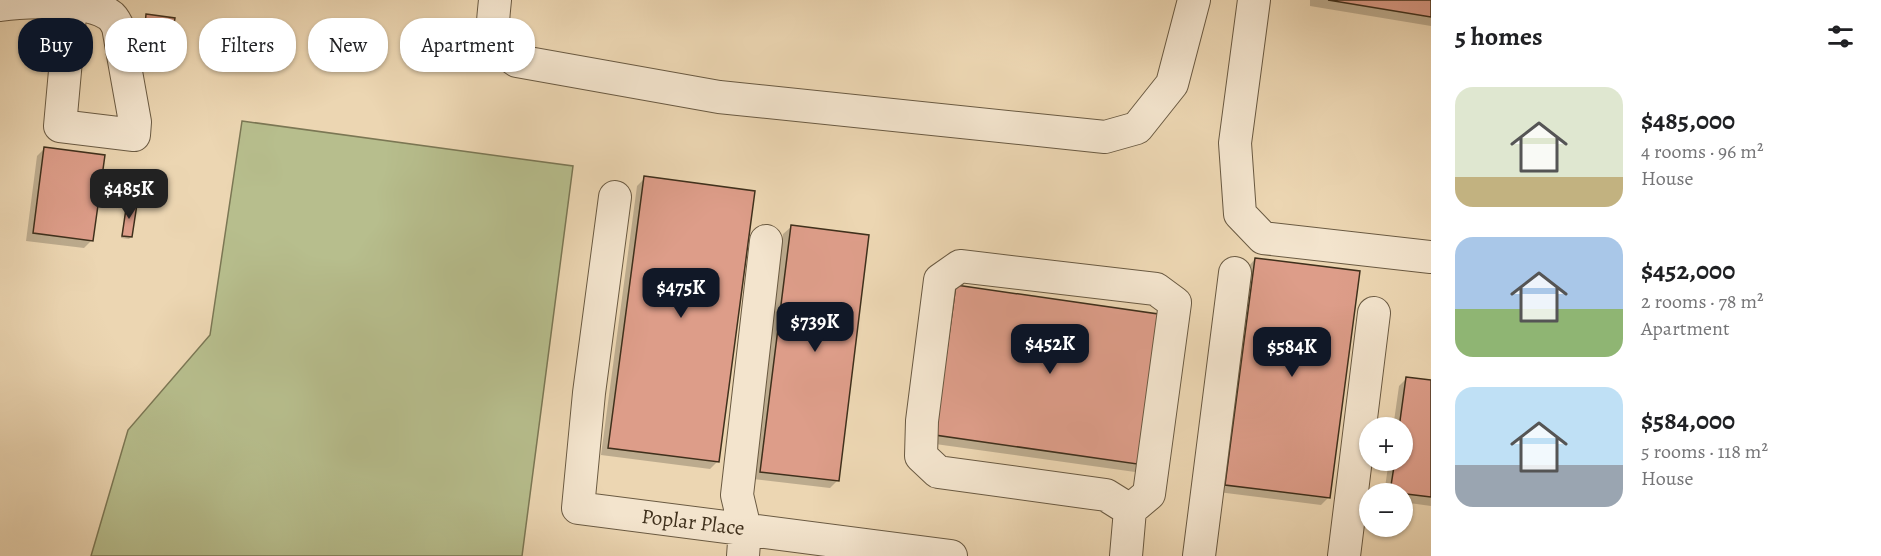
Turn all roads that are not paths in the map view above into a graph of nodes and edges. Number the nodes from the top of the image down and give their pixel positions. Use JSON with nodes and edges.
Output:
{"nodes":[{"id":1,"x":495,"y":0,"type":"edge"},
{"id":2,"x":1194,"y":0,"type":"edge"},
{"id":3,"x":1254,"y":0,"type":"edge"},
{"id":4,"x":0,"y":5,"type":"edge"},
{"id":5,"x":71,"y":5,"type":"dead end"},
{"id":6,"x":615,"y":197,"type":"dead end"},
{"id":7,"x":766,"y":241,"type":"dead end"},
{"id":8,"x":1431,"y":257,"type":"edge"},
{"id":9,"x":1235,"y":273,"type":"dead end"},
{"id":10,"x":1374,"y":313,"type":"dead end"},
{"id":11,"x":1130,"y":510,"type":"junction"},
{"id":12,"x":744,"y":542,"type":"edge"},
{"id":13,"x":879,"y":551,"type":"edge"},
{"id":14,"x":950,"y":556,"type":"edge"},
{"id":15,"x":1126,"y":556,"type":"edge"},
{"id":16,"x":1199,"y":556,"type":"edge"},
{"id":17,"x":1344,"y":556,"type":"edge"}],
"edges":[{"from":1,"to":2,"type":"street"},
{"from":3,"to":8,"type":"street"},
{"from":4,"to":5,"type":"street"},
{"from":6,"to":12,"type":"street","name":"Poplar Place"},
{"from":7,"to":12,"type":"street"},
{"from":9,"to":16,"type":"street"},
{"from":10,"to":17,"type":"street"},
{"from":11,"to":11,"type":"street"},
{"from":11,"to":15,"type":"street"},
{"from":12,"to":13,"type":"street","name":"Poplar Place"},
{"from":13,"to":14,"type":"street","name":"Poplar Place"}]}
